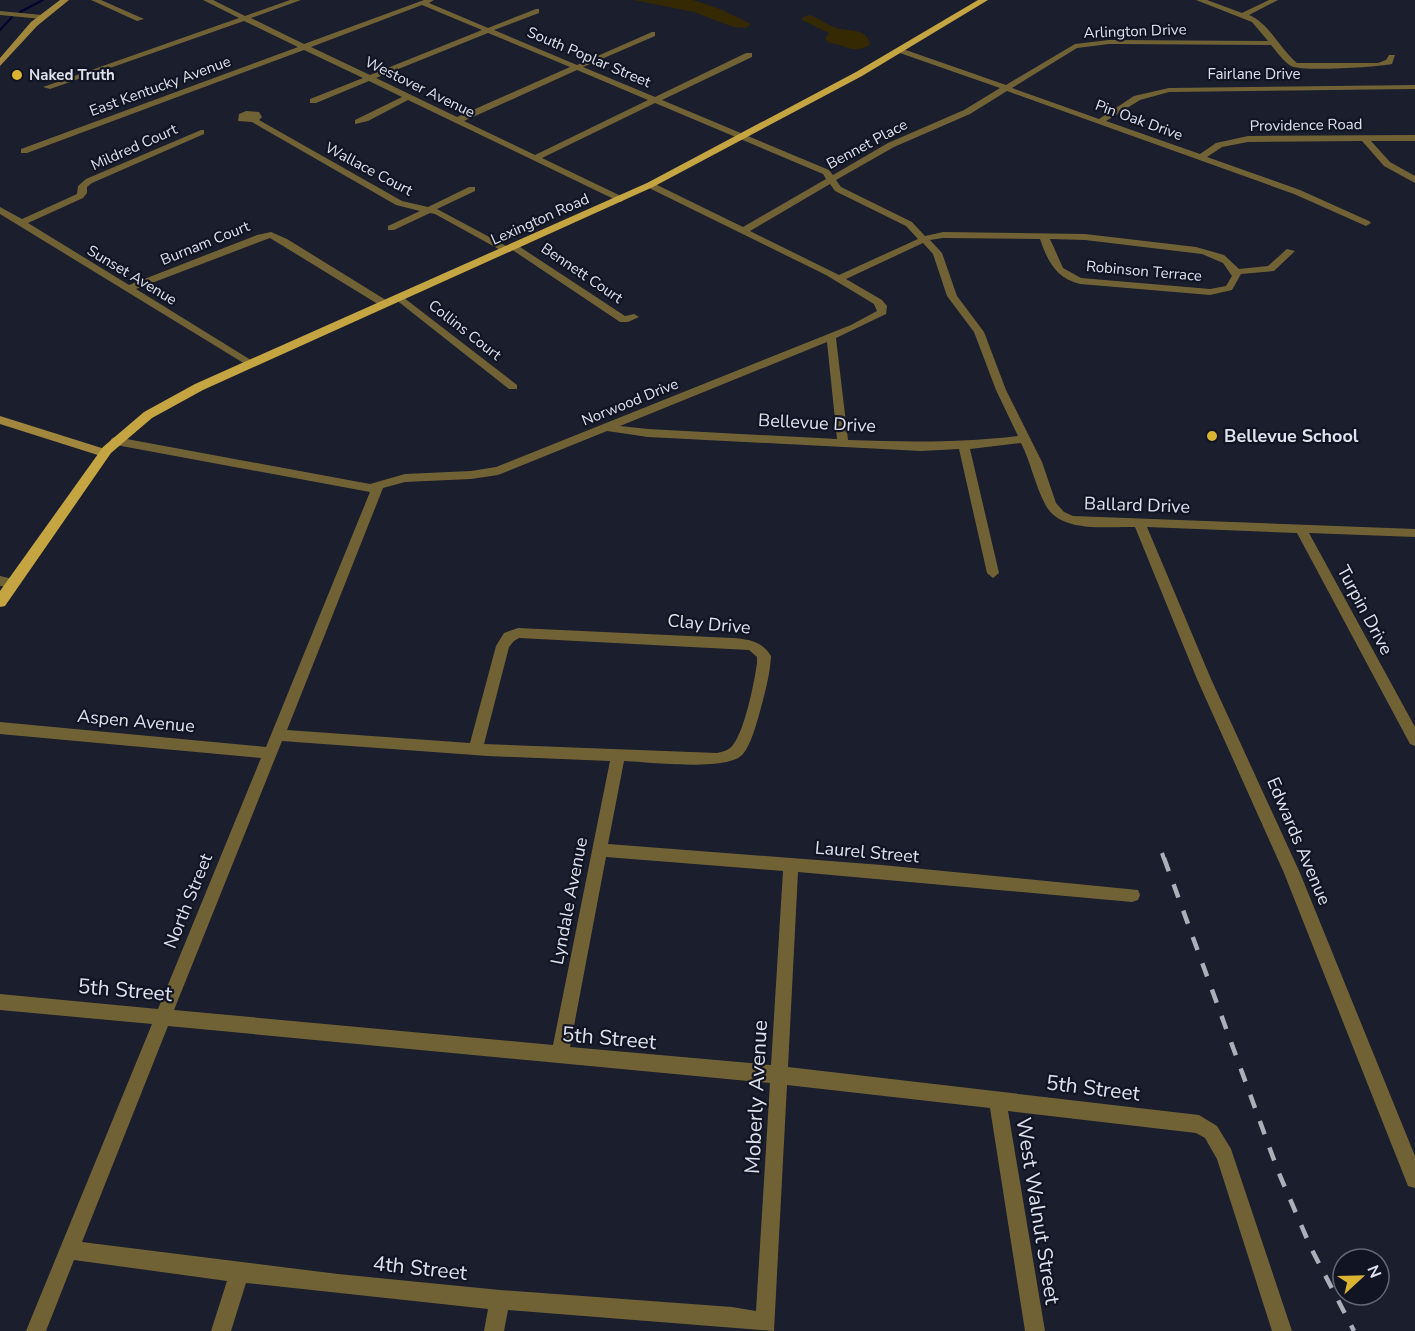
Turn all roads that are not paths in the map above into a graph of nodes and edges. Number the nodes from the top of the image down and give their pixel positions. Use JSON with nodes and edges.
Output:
{"nodes":[{"id":1,"x":65,"y":0,"type":"edge"},
{"id":2,"x":95,"y":0,"type":"edge"},
{"id":3,"x":207,"y":0,"type":"edge"},
{"id":4,"x":297,"y":0,"type":"edge"},
{"id":5,"x":984,"y":0,"type":"edge"},
{"id":6,"x":1200,"y":0,"type":"edge"},
{"id":7,"x":1274,"y":0,"type":"edge"},
{"id":8,"x":427,"y":1,"type":"edge"},
{"id":9,"x":536,"y":11,"type":"dead end"},
{"id":10,"x":0,"y":13,"type":"edge"},
{"id":11,"x":1244,"y":15,"type":"junction"},
{"id":12,"x":42,"y":17,"type":"junction"},
{"id":13,"x":244,"y":18,"type":"junction"},
{"id":14,"x":140,"y":19,"type":"dead end"},
{"id":15,"x":489,"y":30,"type":"junction"},
{"id":16,"x":652,"y":34,"type":"dead end"},
{"id":17,"x":1275,"y":43,"type":"junction"},
{"id":18,"x":306,"y":47,"type":"junction"},
{"id":19,"x":900,"y":50,"type":"junction"},
{"id":20,"x":748,"y":55,"type":"dead end"},
{"id":21,"x":1392,"y":57,"type":"dead end"},
{"id":22,"x":0,"y":63,"type":"edge"},
{"id":23,"x":579,"y":67,"type":"junction"},
{"id":24,"x":370,"y":78,"type":"junction"},
{"id":25,"x":47,"y":87,"type":"dead end"},
{"id":26,"x":1007,"y":87,"type":"junction"},
{"id":27,"x":1415,"y":87,"type":"edge"},
{"id":28,"x":410,"y":96,"type":"junction"},
{"id":29,"x":655,"y":100,"type":"junction"},
{"id":30,"x":313,"y":101,"type":"dead end"},
{"id":31,"x":254,"y":120,"type":"dead end"},
{"id":32,"x":458,"y":120,"type":"junction"},
{"id":33,"x":1101,"y":121,"type":"junction"},
{"id":34,"x":358,"y":122,"type":"dead end"},
{"id":35,"x":201,"y":132,"type":"dead end"},
{"id":36,"x":743,"y":137,"type":"junction"},
{"id":37,"x":1363,"y":137,"type":"junction"},
{"id":38,"x":1415,"y":138,"type":"edge"},
{"id":39,"x":24,"y":151,"type":"dead end"},
{"id":40,"x":1202,"y":157,"type":"junction"},
{"id":41,"x":535,"y":158,"type":"junction"},
{"id":42,"x":831,"y":179,"type":"junction"},
{"id":43,"x":1415,"y":180,"type":"edge"},
{"id":44,"x":650,"y":185,"type":"junction"},
{"id":45,"x":472,"y":189,"type":"dead end"},
{"id":46,"x":620,"y":200,"type":"junction"},
{"id":47,"x":430,"y":209,"type":"junction"},
{"id":48,"x":0,"y":210,"type":"edge"},
{"id":49,"x":21,"y":223,"type":"junction"},
{"id":50,"x":1366,"y":223,"type":"dead end"},
{"id":51,"x":391,"y":228,"type":"dead end"},
{"id":52,"x":743,"y":231,"type":"junction"},
{"id":53,"x":1044,"y":236,"type":"junction"},
{"id":54,"x":923,"y":240,"type":"junction"},
{"id":55,"x":510,"y":248,"type":"junction"},
{"id":56,"x":1290,"y":251,"type":"dead end"},
{"id":57,"x":1236,"y":272,"type":"junction"},
{"id":58,"x":839,"y":278,"type":"junction"},
{"id":59,"x":128,"y":290,"type":"junction"},
{"id":60,"x":399,"y":297,"type":"junction"},
{"id":61,"x":385,"y":304,"type":"junction"},
{"id":62,"x":634,"y":317,"type":"dead end"},
{"id":63,"x":831,"y":336,"type":"junction"},
{"id":64,"x":250,"y":364,"type":"junction"},
{"id":65,"x":513,"y":387,"type":"dead end"},
{"id":66,"x":0,"y":420,"type":"edge"},
{"id":67,"x":606,"y":428,"type":"junction"},
{"id":68,"x":1026,"y":439,"type":"junction"},
{"id":69,"x":116,"y":441,"type":"junction"},
{"id":70,"x":843,"y":443,"type":"junction"},
{"id":71,"x":964,"y":446,"type":"junction"},
{"id":72,"x":104,"y":453,"type":"junction"},
{"id":73,"x":378,"y":487,"type":"junction"},
{"id":74,"x":1139,"y":522,"type":"junction"},
{"id":75,"x":1301,"y":529,"type":"junction"},
{"id":76,"x":1415,"y":533,"type":"edge"},
{"id":77,"x":993,"y":573,"type":"dead end"},
{"id":78,"x":6,"y":582,"type":"edge"},
{"id":79,"x":0,"y":602,"type":"edge"},
{"id":80,"x":0,"y":728,"type":"edge"},
{"id":81,"x":277,"y":735,"type":"junction"},
{"id":82,"x":1415,"y":740,"type":"edge"},
{"id":83,"x":475,"y":749,"type":"junction"},
{"id":84,"x":269,"y":753,"type":"junction"},
{"id":85,"x":618,"y":755,"type":"junction"},
{"id":86,"x":599,"y":850,"type":"junction"},
{"id":87,"x":791,"y":865,"type":"junction"},
{"id":88,"x":1132,"y":895,"type":"dead end"},
{"id":89,"x":0,"y":1002,"type":"edge"},
{"id":90,"x":163,"y":1017,"type":"junction"},
{"id":91,"x":560,"y":1056,"type":"junction"},
{"id":92,"x":780,"y":1075,"type":"junction"},
{"id":93,"x":996,"y":1099,"type":"junction"},
{"id":94,"x":1415,"y":1179,"type":"edge"},
{"id":95,"x":70,"y":1250,"type":"junction"},
{"id":96,"x":239,"y":1273,"type":"junction"},
{"id":97,"x":500,"y":1300,"type":"junction"},
{"id":98,"x":765,"y":1327,"type":"edge"},
{"id":99,"x":36,"y":1331,"type":"edge"},
{"id":100,"x":220,"y":1331,"type":"edge"},
{"id":101,"x":494,"y":1331,"type":"edge"},
{"id":102,"x":1035,"y":1331,"type":"edge"},
{"id":103,"x":1282,"y":1331,"type":"edge"}],
"edges":[{"from":1,"to":12,"type":"main road"},
{"from":2,"to":14,"type":"street"},
{"from":3,"to":13,"type":"street","name":"Westover Avenue"},
{"from":4,"to":13,"type":"street"},
{"from":5,"to":19,"type":"main road","name":"Lexington Road"},
{"from":6,"to":11,"type":"street"},
{"from":7,"to":11,"type":"street"},
{"from":8,"to":15,"type":"street","name":"South Poplar Street"},
{"from":8,"to":18,"type":"street","name":"East Kentucky Avenue"},
{"from":9,"to":15,"type":"street"},
{"from":10,"to":12,"type":"street"},
{"from":11,"to":17,"type":"street"},
{"from":12,"to":22,"type":"main road"},
{"from":13,"to":18,"type":"street","name":"Westover Avenue"},
{"from":13,"to":25,"type":"street"},
{"from":15,"to":23,"type":"street","name":"South Poplar Street"},
{"from":15,"to":24,"type":"street"},
{"from":16,"to":23,"type":"street"},
{"from":17,"to":21,"type":"street"},
{"from":17,"to":26,"type":"street","name":"Arlington Drive"},
{"from":18,"to":24,"type":"street","name":"Westover Avenue"},
{"from":18,"to":39,"type":"street","name":"East Kentucky Avenue"},
{"from":19,"to":26,"type":"street","name":"Pin Oak Drive"},
{"from":19,"to":36,"type":"main road","name":"Lexington Road"},
{"from":20,"to":29,"type":"street"},
{"from":23,"to":29,"type":"street","name":"South Poplar Street"},
{"from":23,"to":32,"type":"street"},
{"from":24,"to":28,"type":"street","name":"Westover Avenue"},
{"from":24,"to":30,"type":"street"},
{"from":26,"to":33,"type":"street","name":"Pin Oak Drive"},
{"from":26,"to":42,"type":"street","name":"Bennet Place"},
{"from":27,"to":33,"type":"street","name":"Fairlane Drive"},
{"from":28,"to":32,"type":"street","name":"Westover Avenue"},
{"from":28,"to":34,"type":"street"},
{"from":29,"to":36,"type":"street","name":"South Poplar Street"},
{"from":29,"to":41,"type":"street"},
{"from":31,"to":47,"type":"street","name":"Wallace Court"},
{"from":32,"to":41,"type":"street","name":"Westover Avenue"},
{"from":33,"to":40,"type":"street","name":"Pin Oak Drive"},
{"from":35,"to":49,"type":"street","name":"Mildred Court"},
{"from":36,"to":42,"type":"street","name":"South Poplar Street"},
{"from":36,"to":44,"type":"main road","name":"Lexington Road"},
{"from":37,"to":38,"type":"street","name":"Providence Road"},
{"from":37,"to":40,"type":"street","name":"Providence Road"},
{"from":37,"to":43,"type":"street"},
{"from":40,"to":50,"type":"street","name":"Pin Oak Drive"},
{"from":41,"to":46,"type":"street","name":"Westover Avenue"},
{"from":42,"to":52,"type":"street","name":"Bennet Place"},
{"from":42,"to":54,"type":"street","name":"Ballard Drive"},
{"from":44,"to":46,"type":"main road","name":"Lexington Road"},
{"from":44,"to":52,"type":"street","name":"Norwood Drive"},
{"from":45,"to":47,"type":"street"},
{"from":46,"to":55,"type":"main road","name":"Lexington Road"},
{"from":47,"to":51,"type":"street"},
{"from":47,"to":55,"type":"street","name":"Wallace Court"},
{"from":48,"to":49,"type":"street","name":"Sunset Avenue"},
{"from":49,"to":59,"type":"street","name":"Sunset Avenue"},
{"from":52,"to":58,"type":"street","name":"Norwood Drive"},
{"from":53,"to":54,"type":"street"},
{"from":53,"to":57,"type":"street","name":"Robinson Terrace"},
{"from":53,"to":57,"type":"street","name":"Robinson Terrace"},
{"from":54,"to":58,"type":"street"},
{"from":54,"to":68,"type":"street","name":"Ballard Drive"},
{"from":55,"to":60,"type":"main road","name":"Lexington Road"},
{"from":55,"to":62,"type":"street","name":"Bennett Court"},
{"from":56,"to":57,"type":"street"},
{"from":58,"to":63,"type":"street","name":"Norwood Drive"},
{"from":59,"to":61,"type":"street","name":"Burnam Court"},
{"from":59,"to":64,"type":"street","name":"Sunset Avenue"},
{"from":60,"to":61,"type":"main road","name":"Lexington Road"},
{"from":60,"to":65,"type":"street","name":"Collins Court"},
{"from":61,"to":64,"type":"main road","name":"Lexington Road"},
{"from":63,"to":67,"type":"street","name":"Norwood Drive"},
{"from":63,"to":70,"type":"street"},
{"from":64,"to":69,"type":"main road","name":"Lexington Road"},
{"from":66,"to":72,"type":"main road"},
{"from":67,"to":70,"type":"street","name":"Bellevue Drive"},
{"from":67,"to":73,"type":"street","name":"Norwood Drive"},
{"from":68,"to":71,"type":"street","name":"Bellevue Drive"},
{"from":68,"to":74,"type":"street","name":"Ballard Drive"},
{"from":69,"to":72,"type":"main road","name":"Lexington Road"},
{"from":69,"to":73,"type":"street","name":"Norwood Drive"},
{"from":70,"to":71,"type":"street","name":"Bellevue Drive"},
{"from":71,"to":77,"type":"street"},
{"from":72,"to":78,"type":"main road","name":"Lexington Road"},
{"from":73,"to":81,"type":"street","name":"North Street"},
{"from":74,"to":75,"type":"street","name":"Ballard Drive"},
{"from":74,"to":94,"type":"street","name":"Edwards Avenue"},
{"from":75,"to":76,"type":"street","name":"Ballard Drive"},
{"from":75,"to":82,"type":"street","name":"Turpin Drive"},
{"from":78,"to":79,"type":"main road","name":"Lexington Road"},
{"from":80,"to":84,"type":"street","name":"Aspen Avenue"},
{"from":81,"to":83,"type":"street","name":"Clay Drive"},
{"from":81,"to":84,"type":"street","name":"North Street"},
{"from":83,"to":85,"type":"street","name":"Clay Drive"},
{"from":83,"to":85,"type":"street","name":"Clay Drive"},
{"from":84,"to":90,"type":"street","name":"North Street"},
{"from":85,"to":86,"type":"street","name":"Lyndale Avenue"},
{"from":86,"to":87,"type":"street","name":"Laurel Street"},
{"from":86,"to":91,"type":"street","name":"Lyndale Avenue"},
{"from":87,"to":88,"type":"street","name":"Laurel Street"},
{"from":87,"to":92,"type":"street","name":"Moberly Avenue"},
{"from":89,"to":90,"type":"street","name":"5th Street"},
{"from":90,"to":91,"type":"street","name":"5th Street"},
{"from":90,"to":95,"type":"street","name":"North Street"},
{"from":91,"to":92,"type":"street","name":"5th Street"},
{"from":92,"to":93,"type":"street","name":"5th Street"},
{"from":92,"to":98,"type":"street","name":"Moberly Avenue"},
{"from":93,"to":102,"type":"street","name":"West Walnut Street"},
{"from":93,"to":103,"type":"street","name":"5th Street"},
{"from":95,"to":96,"type":"street","name":"4th Street"},
{"from":95,"to":99,"type":"street","name":"North Street"},
{"from":96,"to":97,"type":"street","name":"4th Street"},
{"from":96,"to":100,"type":"street"},
{"from":97,"to":98,"type":"street","name":"4th Street"},
{"from":97,"to":101,"type":"street"}]}
